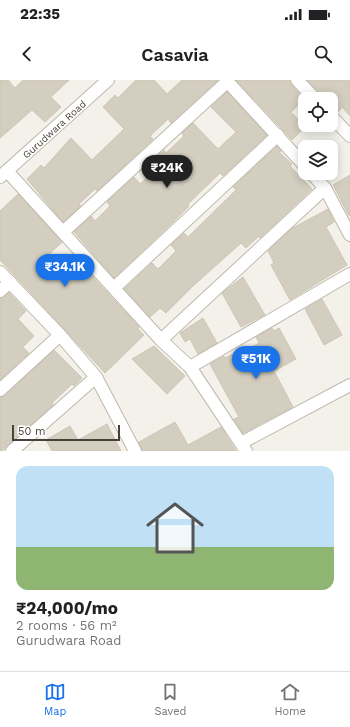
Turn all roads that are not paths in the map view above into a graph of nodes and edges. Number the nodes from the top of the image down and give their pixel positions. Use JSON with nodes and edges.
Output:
{"nodes":[{"id":1,"x":108,"y":80,"type":"edge"},
{"id":2,"x":297,"y":80,"type":"edge"},
{"id":3,"x":227,"y":81,"type":"edge"},
{"id":4,"x":308,"y":92,"type":"edge"},
{"id":5,"x":338,"y":123,"type":"edge"},
{"id":6,"x":278,"y":135,"type":"junction"},
{"id":7,"x":350,"y":136,"type":"edge"},
{"id":8,"x":298,"y":158,"type":"edge"},
{"id":9,"x":4,"y":174,"type":"edge"},
{"id":10,"x":318,"y":180,"type":"edge"},
{"id":11,"x":325,"y":188,"type":"junction"},
{"id":12,"x":62,"y":232,"type":"junction"},
{"id":13,"x":350,"y":235,"type":"edge"},
{"id":14,"x":0,"y":272,"type":"edge"},
{"id":15,"x":350,"y":274,"type":"edge"},
{"id":16,"x":10,"y":282,"type":"junction"},
{"id":17,"x":114,"y":288,"type":"junction"},
{"id":18,"x":0,"y":291,"type":"edge"},
{"id":19,"x":60,"y":335,"type":"junction"},
{"id":20,"x":161,"y":340,"type":"junction"},
{"id":21,"x":190,"y":367,"type":"junction"},
{"id":22,"x":96,"y":378,"type":"junction"},
{"id":23,"x":350,"y":385,"type":"edge"},
{"id":24,"x":0,"y":390,"type":"edge"},
{"id":25,"x":243,"y":447,"type":"edge"},
{"id":26,"x":12,"y":451,"type":"edge"},
{"id":27,"x":136,"y":451,"type":"edge"}],
"edges":[{"from":1,"to":9,"type":"street","name":"Gurudwara Road"},
{"from":2,"to":4,"type":"street"},
{"from":3,"to":6,"type":"street"},
{"from":3,"to":12,"type":"street"},
{"from":5,"to":7,"type":"street"},
{"from":6,"to":8,"type":"street"},
{"from":6,"to":17,"type":"street"},
{"from":9,"to":12,"type":"street"},
{"from":10,"to":11,"type":"street"},
{"from":11,"to":13,"type":"street"},
{"from":11,"to":20,"type":"street"},
{"from":12,"to":17,"type":"street"},
{"from":14,"to":16,"type":"street"},
{"from":15,"to":21,"type":"street"},
{"from":16,"to":18,"type":"street"},
{"from":16,"to":19,"type":"street"},
{"from":17,"to":20,"type":"street"},
{"from":19,"to":22,"type":"street"},
{"from":19,"to":24,"type":"street"},
{"from":20,"to":21,"type":"street"},
{"from":21,"to":25,"type":"street"},
{"from":22,"to":26,"type":"street"},
{"from":22,"to":27,"type":"street"},
{"from":23,"to":25,"type":"street"}]}
